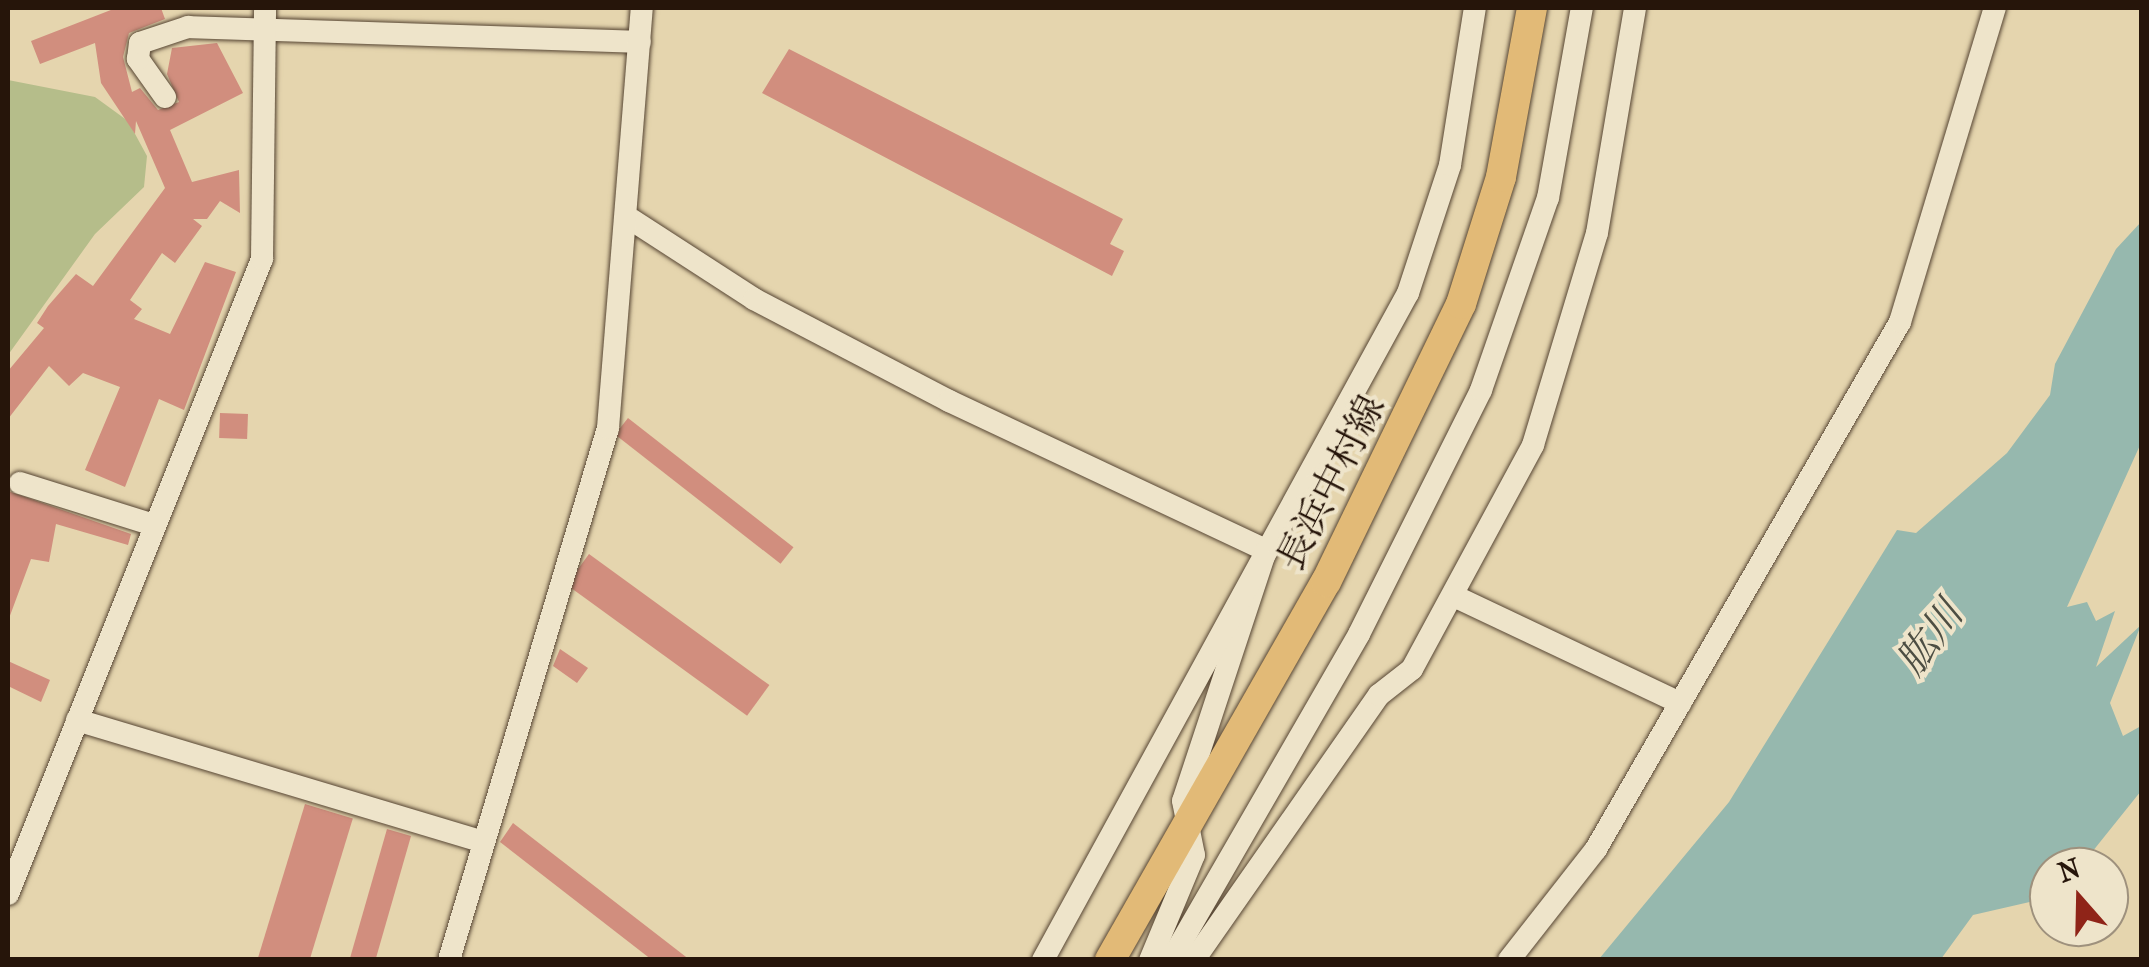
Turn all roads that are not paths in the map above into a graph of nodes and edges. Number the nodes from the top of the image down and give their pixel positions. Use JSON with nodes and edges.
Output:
{"nodes":[{"id":1,"x":642,"y":8,"type":"edge"},
{"id":2,"x":1476,"y":8,"type":"edge"},
{"id":3,"x":1532,"y":8,"type":"edge"},
{"id":4,"x":1582,"y":8,"type":"edge"},
{"id":5,"x":1635,"y":8,"type":"edge"},
{"id":6,"x":1995,"y":8,"type":"edge"},
{"id":7,"x":265,"y":15,"type":"edge"},
{"id":8,"x":640,"y":42,"type":"junction"},
{"id":9,"x":165,"y":97,"type":"dead end"},
{"id":10,"x":632,"y":220,"type":"junction"},
{"id":11,"x":20,"y":483,"type":"dead end"},
{"id":12,"x":154,"y":525,"type":"junction"},
{"id":13,"x":1266,"y":550,"type":"junction"},
{"id":14,"x":1458,"y":598,"type":"junction"},
{"id":15,"x":1680,"y":703,"type":"junction"},
{"id":16,"x":77,"y":720,"type":"junction"},
{"id":17,"x":1188,"y":826,"type":"junction"},
{"id":18,"x":484,"y":842,"type":"junction"},
{"id":19,"x":8,"y":894,"type":"edge"},
{"id":20,"x":449,"y":960,"type":"edge"},
{"id":21,"x":1043,"y":960,"type":"edge"},
{"id":22,"x":1110,"y":960,"type":"edge"},
{"id":23,"x":1150,"y":960,"type":"edge"},
{"id":24,"x":1171,"y":960,"type":"edge"},
{"id":25,"x":1194,"y":960,"type":"edge"},
{"id":26,"x":1508,"y":960,"type":"edge"}],
"edges":[{"from":1,"to":8,"type":"street"},
{"from":2,"to":13,"type":"street"},
{"from":3,"to":17,"type":"main road","name":"長浜中村線"},
{"from":4,"to":24,"type":"street"},
{"from":5,"to":14,"type":"street"},
{"from":6,"to":15,"type":"street"},
{"from":7,"to":8,"type":"street"},
{"from":7,"to":9,"type":"street"},
{"from":7,"to":12,"type":"street"},
{"from":8,"to":10,"type":"street"},
{"from":10,"to":13,"type":"street"},
{"from":10,"to":18,"type":"street"},
{"from":11,"to":12,"type":"street"},
{"from":12,"to":16,"type":"street"},
{"from":13,"to":17,"type":"street"},
{"from":13,"to":21,"type":"street"},
{"from":14,"to":15,"type":"street"},
{"from":14,"to":25,"type":"street"},
{"from":15,"to":26,"type":"street"},
{"from":16,"to":18,"type":"street"},
{"from":16,"to":19,"type":"street"},
{"from":17,"to":22,"type":"main road","name":"長浜中村線"},
{"from":17,"to":23,"type":"street"},
{"from":18,"to":20,"type":"street"}]}
